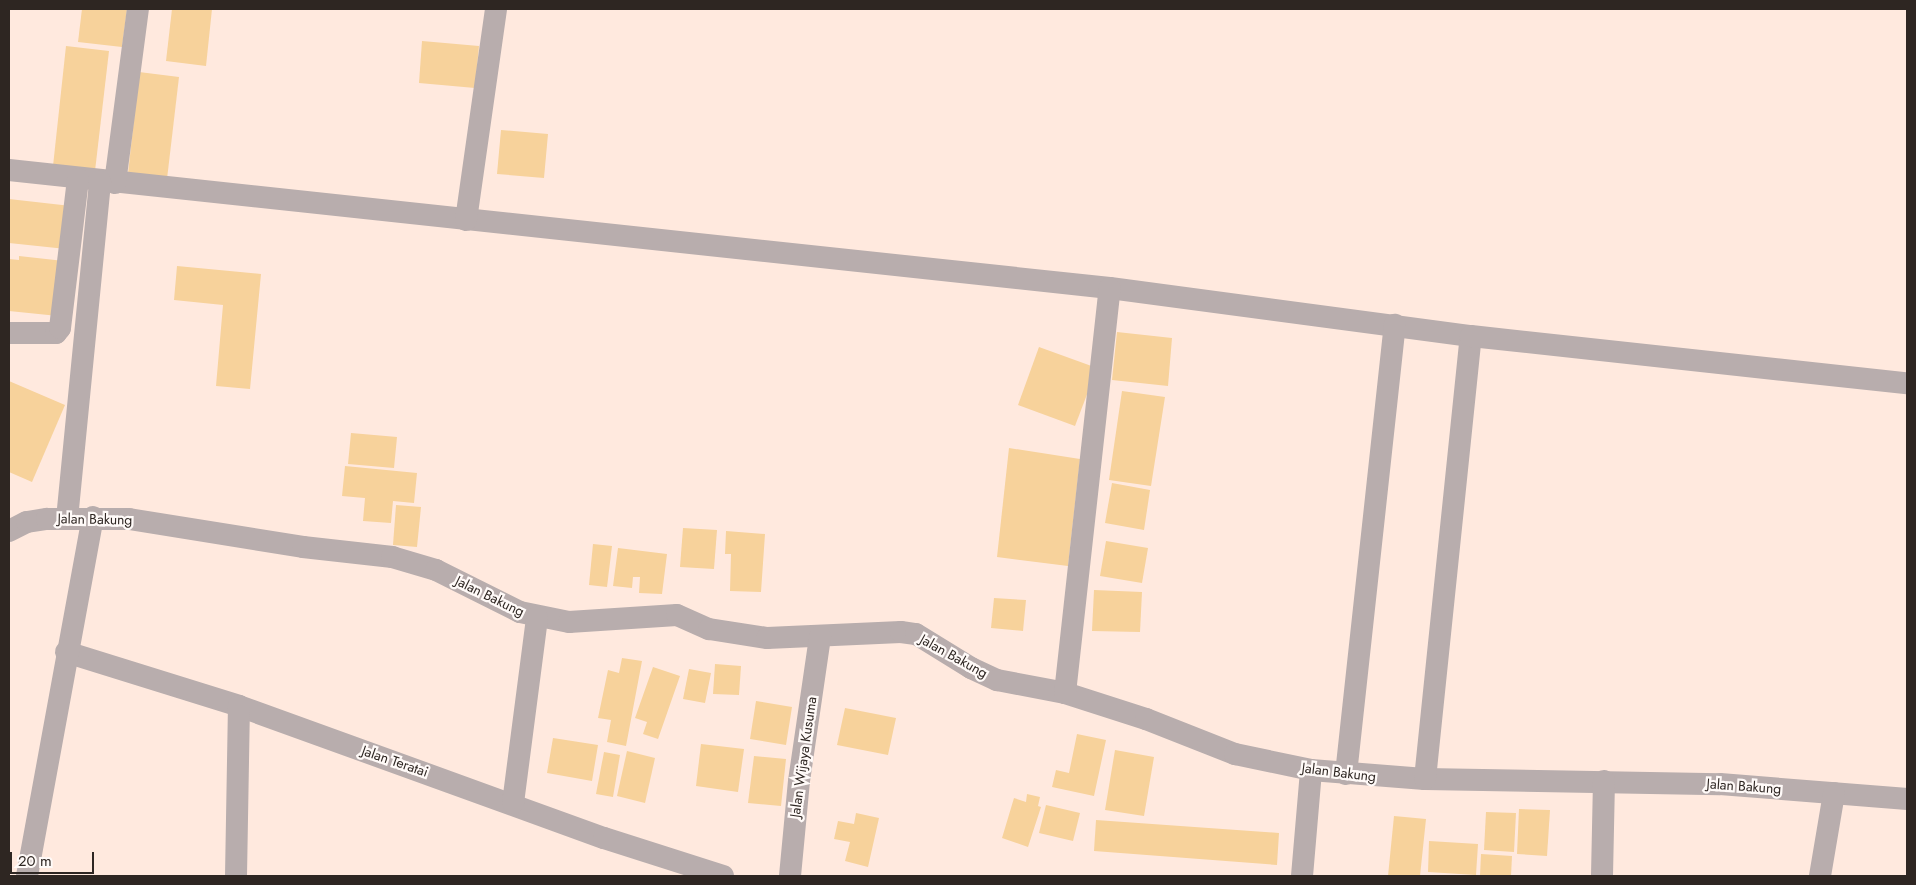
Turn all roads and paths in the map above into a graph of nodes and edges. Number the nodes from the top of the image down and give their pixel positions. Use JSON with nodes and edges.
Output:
{"nodes":[{"id":1,"x":138,"y":9,"type":"edge"},
{"id":2,"x":496,"y":9,"type":"edge"},
{"id":3,"x":9,"y":170,"type":"edge"},
{"id":4,"x":78,"y":179,"type":"junction"},
{"id":5,"x":108,"y":182,"type":"junction"},
{"id":6,"x":466,"y":220,"type":"junction"},
{"id":7,"x":1110,"y":288,"type":"junction"},
{"id":8,"x":1395,"y":325,"type":"junction"},
{"id":9,"x":9,"y":333,"type":"edge"},
{"id":10,"x":1471,"y":336,"type":"junction"},
{"id":11,"x":1907,"y":383,"type":"edge"},
{"id":12,"x":92,"y":517,"type":"junction"},
{"id":13,"x":67,"y":519,"type":"junction"},
{"id":14,"x":15,"y":522,"type":"edge"},
{"id":15,"x":537,"y":618,"type":"junction"},
{"id":16,"x":820,"y":637,"type":"junction"},
{"id":17,"x":66,"y":652,"type":"junction"},
{"id":18,"x":1064,"y":693,"type":"junction"},
{"id":19,"x":239,"y":706,"type":"junction"},
{"id":20,"x":1312,"y":770,"type":"junction"},
{"id":21,"x":1346,"y":774,"type":"junction"},
{"id":22,"x":1425,"y":779,"type":"junction"},
{"id":23,"x":1604,"y":781,"type":"junction"},
{"id":24,"x":1834,"y":793,"type":"junction"},
{"id":25,"x":1907,"y":798,"type":"edge"},
{"id":26,"x":513,"y":803,"type":"junction"},
{"id":27,"x":27,"y":876,"type":"edge"},
{"id":28,"x":236,"y":876,"type":"edge"},
{"id":29,"x":723,"y":876,"type":"edge"},
{"id":30,"x":790,"y":876,"type":"edge"},
{"id":31,"x":1302,"y":876,"type":"edge"},
{"id":32,"x":1602,"y":876,"type":"edge"},
{"id":33,"x":1820,"y":876,"type":"edge"}],
"edges":[{"from":1,"to":5,"type":"street"},
{"from":2,"to":6,"type":"street"},
{"from":3,"to":4,"type":"street"},
{"from":4,"to":5,"type":"street"},
{"from":4,"to":9,"type":"street"},
{"from":5,"to":6,"type":"street"},
{"from":5,"to":13,"type":"street"},
{"from":6,"to":7,"type":"street"},
{"from":7,"to":8,"type":"street"},
{"from":7,"to":18,"type":"street"},
{"from":8,"to":10,"type":"street"},
{"from":8,"to":21,"type":"street"},
{"from":10,"to":11,"type":"street"},
{"from":10,"to":22,"type":"street"},
{"from":12,"to":13,"type":"street","name":"Jalan Bakung"},
{"from":12,"to":15,"type":"street","name":"Jalan Bakung"},
{"from":12,"to":17,"type":"street"},
{"from":13,"to":14,"type":"street","name":"Jalan Bakung"},
{"from":15,"to":16,"type":"street","name":"Jalan Bakung"},
{"from":15,"to":26,"type":"street"},
{"from":16,"to":18,"type":"street","name":"Jalan Bakung"},
{"from":16,"to":30,"type":"street","name":"Jalan Wijaya Kusuma"},
{"from":17,"to":19,"type":"street","name":"Jalan Teratai"},
{"from":17,"to":27,"type":"street"},
{"from":18,"to":20,"type":"street","name":"Jalan Bakung"},
{"from":19,"to":26,"type":"street","name":"Jalan Teratai"},
{"from":19,"to":28,"type":"street"},
{"from":20,"to":21,"type":"street","name":"Jalan Bakung"},
{"from":20,"to":31,"type":"street"},
{"from":21,"to":22,"type":"street","name":"Jalan Bakung"},
{"from":22,"to":23,"type":"street","name":"Jalan Bakung"},
{"from":23,"to":24,"type":"street","name":"Jalan Bakung"},
{"from":23,"to":32,"type":"street"},
{"from":24,"to":25,"type":"street","name":"Jalan Bakung"},
{"from":24,"to":33,"type":"street"},
{"from":26,"to":29,"type":"street","name":"Jalan Teratai"}]}
